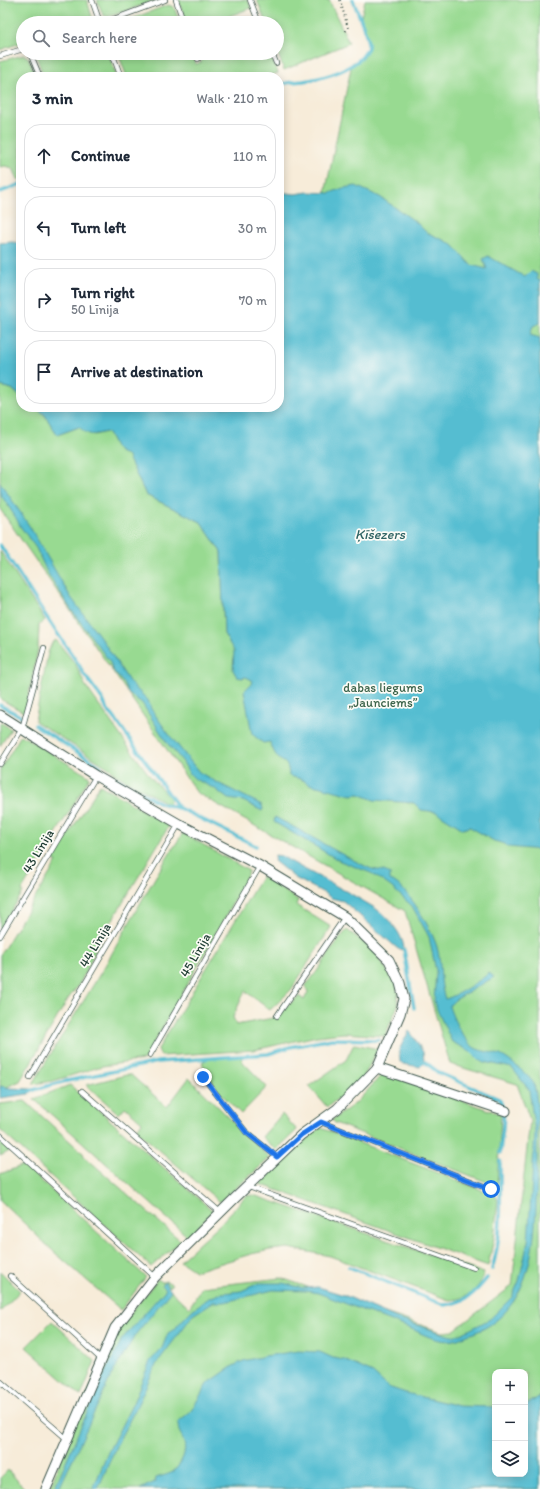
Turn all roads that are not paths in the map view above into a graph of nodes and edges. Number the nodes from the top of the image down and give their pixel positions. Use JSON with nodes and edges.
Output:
{"nodes":[{"id":1,"x":92,"y":0,"type":"edge"},
{"id":2,"x":165,"y":0,"type":"edge"},
{"id":3,"x":176,"y":0,"type":"edge"},
{"id":4,"x":250,"y":0,"type":"edge"},
{"id":5,"x":98,"y":16,"type":"edge"},
{"id":6,"x":120,"y":16,"type":"edge"},
{"id":7,"x":182,"y":16,"type":"edge"},
{"id":8,"x":256,"y":16,"type":"edge"},
{"id":9,"x":16,"y":51,"type":"edge"},
{"id":10,"x":0,"y":56,"type":"edge"},
{"id":11,"x":33,"y":60,"type":"edge"},
{"id":12,"x":115,"y":60,"type":"edge"},
{"id":13,"x":275,"y":60,"type":"edge"},
{"id":14,"x":276,"y":63,"type":"dead end"},
{"id":15,"x":38,"y":72,"type":"edge"},
{"id":16,"x":119,"y":72,"type":"edge"},
{"id":17,"x":44,"y":648,"type":"dead end"},
{"id":18,"x":0,"y":715,"type":"edge"},
{"id":19,"x":22,"y":730,"type":"junction"},
{"id":20,"x":0,"y":764,"type":"edge"},
{"id":21,"x":96,"y":776,"type":"junction"},
{"id":22,"x":179,"y":824,"type":"junction"},
{"id":23,"x":260,"y":866,"type":"junction"},
{"id":24,"x":345,"y":917,"type":"junction"},
{"id":25,"x":0,"y":936,"type":"edge"},
{"id":26,"x":277,"y":1016,"type":"dead end"},
{"id":27,"x":150,"y":1055,"type":"dead end"},
{"id":28,"x":377,"y":1068,"type":"junction"},
{"id":29,"x":30,"y":1077,"type":"dead end"},
{"id":30,"x":203,"y":1077,"type":"dead end"},
{"id":31,"x":82,"y":1091,"type":"dead end"},
{"id":32,"x":506,"y":1111,"type":"dead end"},
{"id":33,"x":321,"y":1122,"type":"junction"},
{"id":34,"x":0,"y":1135,"type":"edge"},
{"id":35,"x":277,"y":1157,"type":"junction"},
{"id":36,"x":246,"y":1186,"type":"junction"},
{"id":37,"x":491,"y":1189,"type":"dead end"},
{"id":38,"x":221,"y":1213,"type":"junction"},
{"id":39,"x":474,"y":1268,"type":"dead end"},
{"id":40,"x":10,"y":1276,"type":"dead end"},
{"id":41,"x":155,"y":1277,"type":"junction"},
{"id":42,"x":101,"y":1360,"type":"junction"},
{"id":43,"x":0,"y":1381,"type":"edge"},
{"id":44,"x":67,"y":1438,"type":"junction"},
{"id":45,"x":46,"y":1489,"type":"edge"}],
"edges":[{"from":1,"to":5,"type":"lane"},
{"from":2,"to":6,"type":"lane"},
{"from":3,"to":7,"type":"lane"},
{"from":4,"to":8,"type":"lane"},
{"from":9,"to":10,"type":"lane"},
{"from":11,"to":15,"type":"lane"},
{"from":12,"to":16,"type":"lane"},
{"from":13,"to":14,"type":"lane"},
{"from":17,"to":19,"type":"lane"},
{"from":18,"to":19,"type":"street"},
{"from":19,"to":20,"type":"lane"},
{"from":19,"to":21,"type":"street"},
{"from":21,"to":22,"type":"street"},
{"from":21,"to":25,"type":"lane","name":"43 Līnija"},
{"from":22,"to":23,"type":"street"},
{"from":22,"to":29,"type":"lane","name":"44 Līnija"},
{"from":23,"to":24,"type":"street"},
{"from":23,"to":27,"type":"lane","name":"45 Līnija"},
{"from":24,"to":26,"type":"lane"},
{"from":24,"to":28,"type":"street"},
{"from":28,"to":32,"type":"street"},
{"from":28,"to":33,"type":"street"},
{"from":30,"to":35,"type":"lane"},
{"from":31,"to":38,"type":"lane"},
{"from":33,"to":35,"type":"street"},
{"from":33,"to":37,"type":"lane"},
{"from":34,"to":41,"type":"lane"},
{"from":35,"to":36,"type":"street"},
{"from":36,"to":38,"type":"street"},
{"from":36,"to":39,"type":"lane"},
{"from":38,"to":41,"type":"street"},
{"from":40,"to":42,"type":"lane"},
{"from":41,"to":42,"type":"street"},
{"from":42,"to":44,"type":"street"},
{"from":43,"to":44,"type":"lane"},
{"from":44,"to":45,"type":"street"}]}
